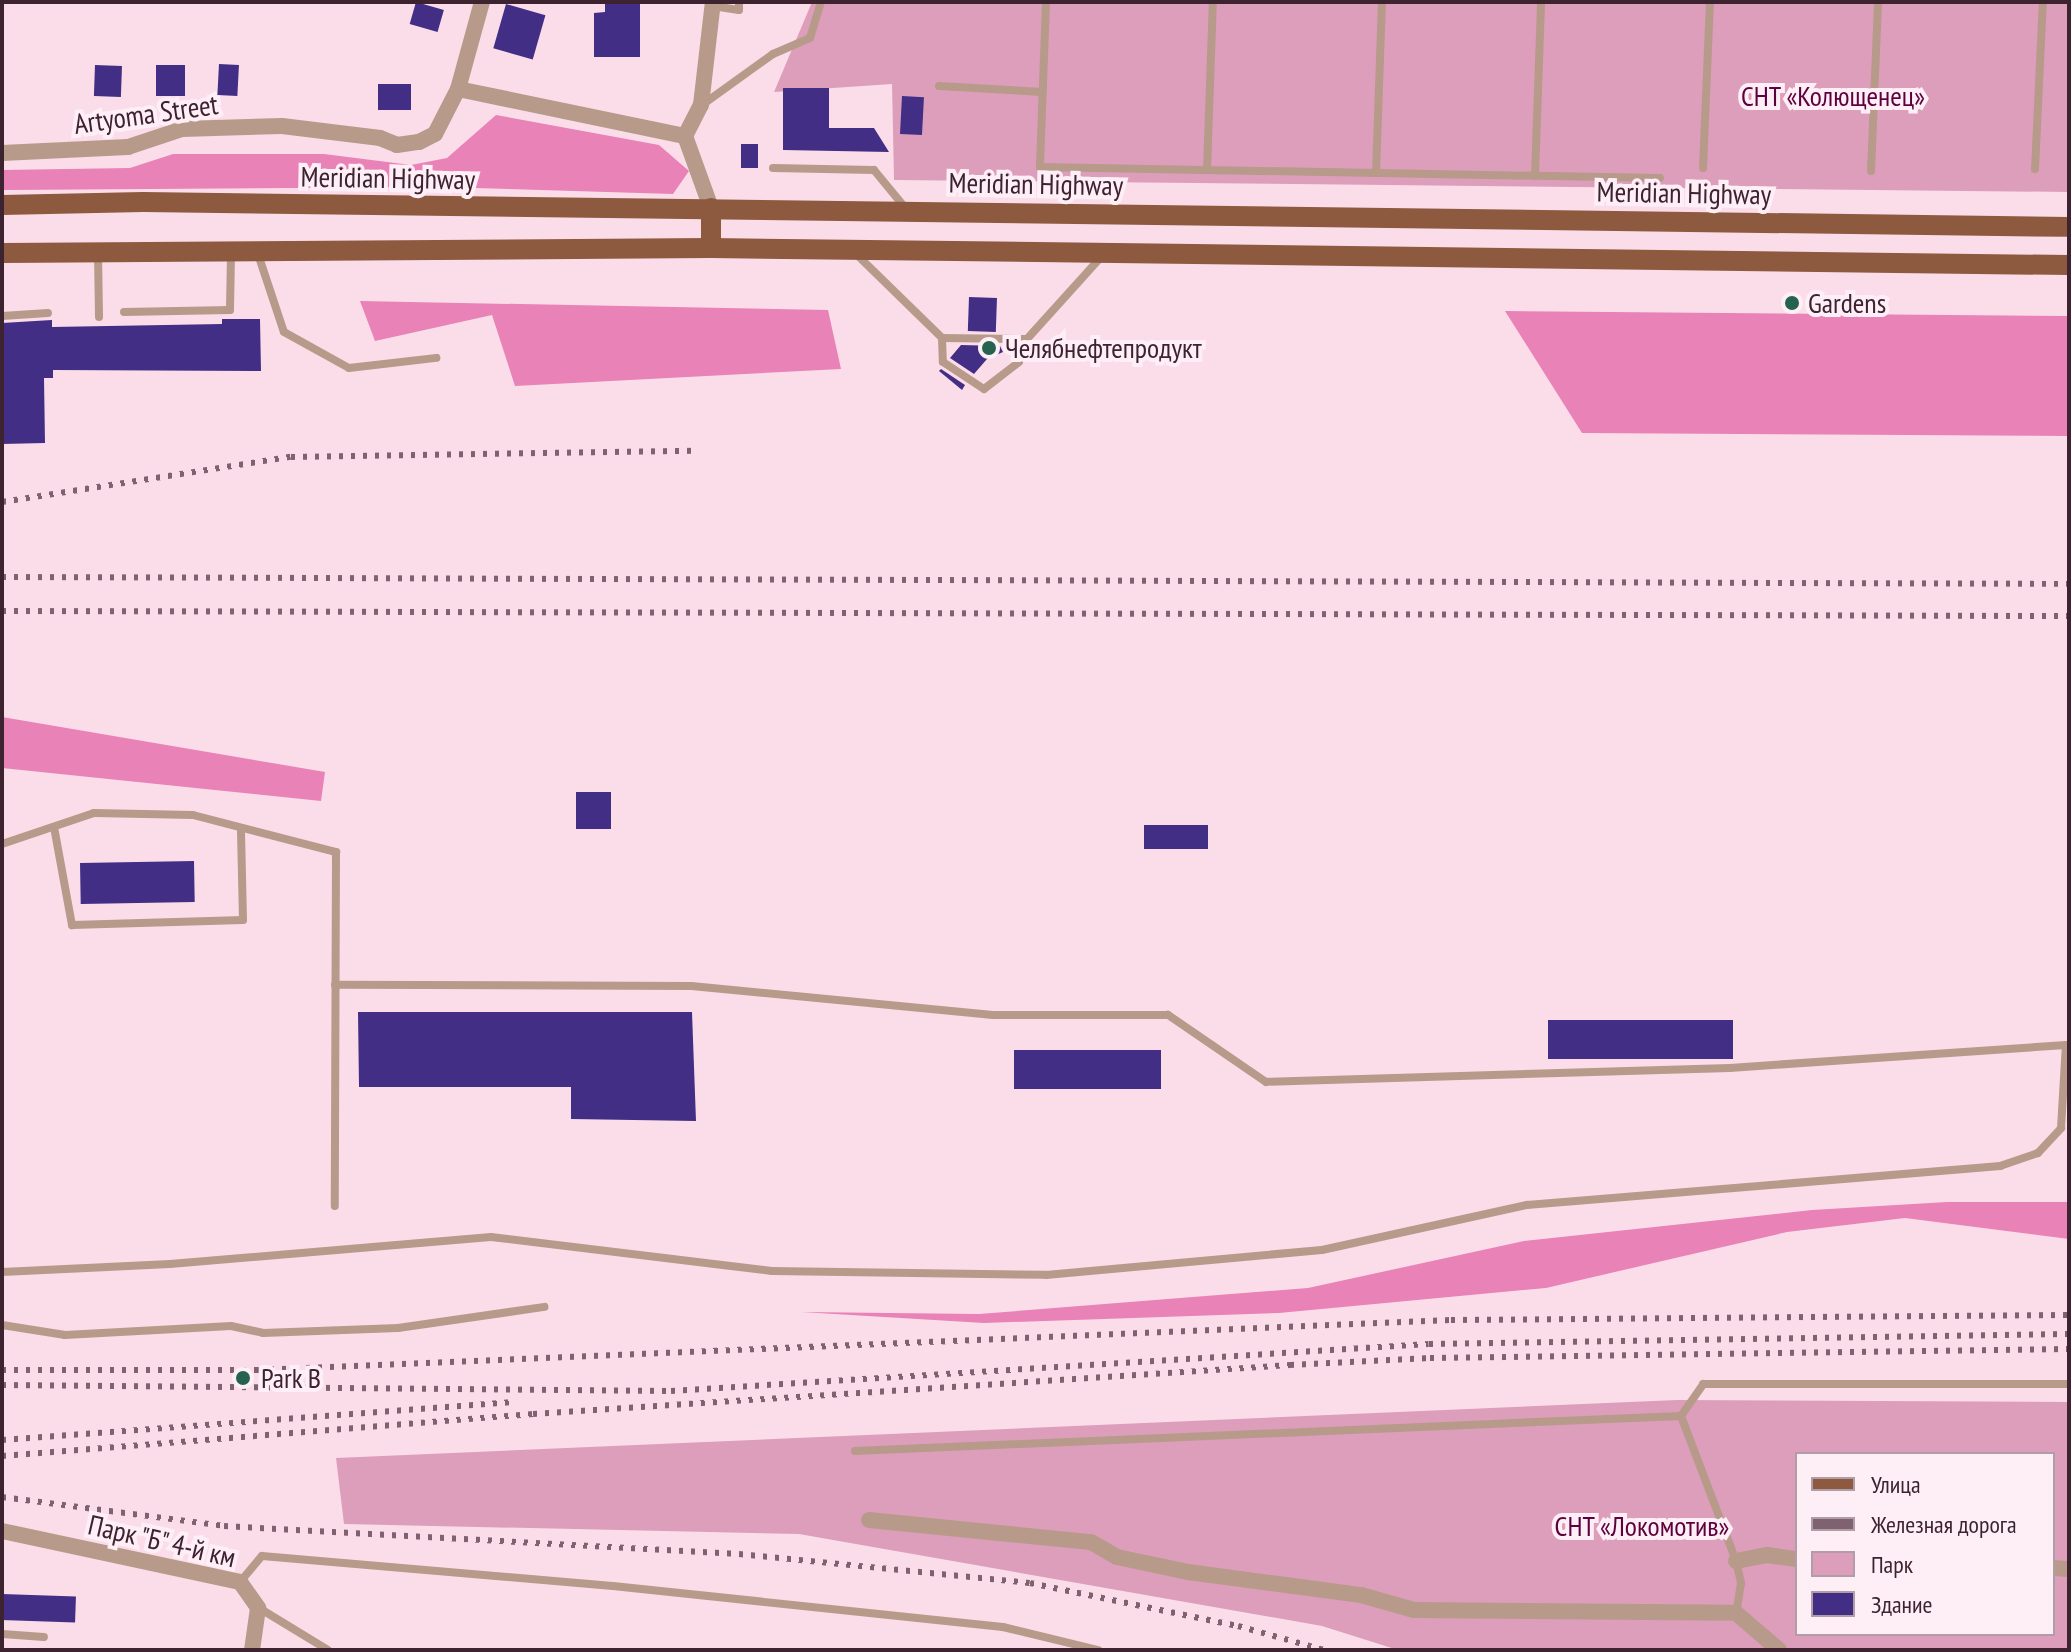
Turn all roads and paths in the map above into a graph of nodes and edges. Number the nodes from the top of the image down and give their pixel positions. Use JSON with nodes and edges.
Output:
{"nodes":[{"id":1,"x":482,"y":2,"type":"edge"},
{"id":2,"x":739,"y":2,"type":"edge"},
{"id":3,"x":821,"y":2,"type":"edge"},
{"id":4,"x":1046,"y":2,"type":"edge"},
{"id":5,"x":1213,"y":2,"type":"edge"},
{"id":6,"x":1382,"y":2,"type":"edge"},
{"id":7,"x":1541,"y":2,"type":"edge"},
{"id":8,"x":1710,"y":2,"type":"edge"},
{"id":9,"x":1878,"y":2,"type":"edge"},
{"id":10,"x":2043,"y":2,"type":"edge"},
{"id":11,"x":713,"y":4,"type":"edge"},
{"id":12,"x":939,"y":86,"type":"dead end"},
{"id":13,"x":458,"y":89,"type":"junction"},
{"id":14,"x":1042,"y":92,"type":"junction"},
{"id":15,"x":701,"y":105,"type":"junction"},
{"id":16,"x":685,"y":136,"type":"junction"},
{"id":17,"x":2,"y":153,"type":"edge"},
{"id":18,"x":773,"y":168,"type":"dead end"},
{"id":19,"x":1703,"y":168,"type":"dead end"},
{"id":20,"x":2035,"y":169,"type":"dead end"},
{"id":21,"x":1207,"y":170,"type":"junction"},
{"id":22,"x":1871,"y":171,"type":"dead end"},
{"id":23,"x":1376,"y":173,"type":"junction"},
{"id":24,"x":1535,"y":176,"type":"junction"},
{"id":25,"x":1660,"y":178,"type":"dead end"},
{"id":26,"x":2,"y":205,"type":"edge"},
{"id":27,"x":711,"y":208,"type":"junction"},
{"id":28,"x":907,"y":211,"type":"junction"},
{"id":29,"x":2069,"y":227,"type":"edge"},
{"id":30,"x":711,"y":248,"type":"junction"},
{"id":31,"x":851,"y":250,"type":"junction"},
{"id":32,"x":257,"y":251,"type":"junction"},
{"id":33,"x":231,"y":252,"type":"junction"},
{"id":34,"x":2,"y":253,"type":"edge"},
{"id":35,"x":98,"y":253,"type":"junction"},
{"id":36,"x":1105,"y":253,"type":"junction"},
{"id":37,"x":2069,"y":265,"type":"edge"},
{"id":38,"x":124,"y":312,"type":"dead end"},
{"id":39,"x":48,"y":313,"type":"dead end"},
{"id":40,"x":2,"y":316,"type":"edge"},
{"id":41,"x":99,"y":317,"type":"dead end"},
{"id":42,"x":942,"y":338,"type":"junction"},
{"id":43,"x":1027,"y":339,"type":"junction"},
{"id":44,"x":436,"y":358,"type":"dead end"},
{"id":45,"x":54,"y":827,"type":"junction"},
{"id":46,"x":241,"y":830,"type":"junction"},
{"id":47,"x":2,"y":844,"type":"edge"},
{"id":48,"x":335,"y":985,"type":"junction"},
{"id":49,"x":335,"y":1206,"type":"dead end"},
{"id":50,"x":2,"y":1272,"type":"edge"},
{"id":51,"x":544,"y":1307,"type":"dead end"},
{"id":52,"x":2,"y":1325,"type":"edge"},
{"id":53,"x":2069,"y":1384,"type":"edge"},
{"id":54,"x":1681,"y":1416,"type":"junction"},
{"id":55,"x":855,"y":1451,"type":"dead end"},
{"id":56,"x":869,"y":1520,"type":"dead end"},
{"id":57,"x":2,"y":1531,"type":"edge"},
{"id":58,"x":1795,"y":1559,"type":"edge"},
{"id":59,"x":1736,"y":1561,"type":"junction"},
{"id":60,"x":240,"y":1582,"type":"junction"},
{"id":61,"x":258,"y":1608,"type":"junction"},
{"id":62,"x":1736,"y":1613,"type":"junction"},
{"id":63,"x":2,"y":1634,"type":"edge"},
{"id":64,"x":44,"y":1637,"type":"dead end"},
{"id":65,"x":252,"y":1650,"type":"edge"},
{"id":66,"x":328,"y":1650,"type":"edge"},
{"id":67,"x":1098,"y":1650,"type":"edge"},
{"id":68,"x":1779,"y":1650,"type":"edge"}],
"edges":[{"from":1,"to":13,"type":"street","name":"Artyoma Street"},
{"from":2,"to":11,"type":"lane"},
{"from":3,"to":15,"type":"lane"},
{"from":4,"to":14,"type":"lane"},
{"from":5,"to":21,"type":"lane"},
{"from":6,"to":23,"type":"lane"},
{"from":7,"to":24,"type":"lane"},
{"from":8,"to":19,"type":"lane"},
{"from":9,"to":22,"type":"lane"},
{"from":10,"to":20,"type":"lane"},
{"from":11,"to":15,"type":"street"},
{"from":12,"to":14,"type":"lane"},
{"from":13,"to":16,"type":"street"},
{"from":13,"to":17,"type":"street","name":"Artyoma Street"},
{"from":14,"to":21,"type":"lane"},
{"from":15,"to":16,"type":"street"},
{"from":16,"to":27,"type":"street"},
{"from":18,"to":28,"type":"lane"},
{"from":21,"to":23,"type":"lane"},
{"from":23,"to":24,"type":"lane"},
{"from":24,"to":25,"type":"lane"},
{"from":26,"to":27,"type":"main road","name":"Meridian Highway"},
{"from":27,"to":28,"type":"main road","name":"Meridian Highway"},
{"from":27,"to":30,"type":"main road"},
{"from":28,"to":29,"type":"main road","name":"Meridian Highway"},
{"from":30,"to":31,"type":"main road"},
{"from":30,"to":32,"type":"main road"},
{"from":31,"to":36,"type":"main road"},
{"from":31,"to":42,"type":"lane"},
{"from":32,"to":33,"type":"main road"},
{"from":32,"to":44,"type":"lane"},
{"from":33,"to":35,"type":"main road"},
{"from":33,"to":38,"type":"lane"},
{"from":34,"to":35,"type":"main road"},
{"from":35,"to":41,"type":"lane"},
{"from":36,"to":37,"type":"main road"},
{"from":36,"to":43,"type":"lane"},
{"from":39,"to":40,"type":"lane"},
{"from":42,"to":43,"type":"lane"},
{"from":42,"to":43,"type":"lane"},
{"from":45,"to":46,"type":"lane"},
{"from":45,"to":46,"type":"lane"},
{"from":45,"to":47,"type":"lane"},
{"from":46,"to":48,"type":"lane"},
{"from":48,"to":49,"type":"lane"},
{"from":48,"to":50,"type":"lane"},
{"from":51,"to":52,"type":"lane"},
{"from":53,"to":54,"type":"lane"},
{"from":54,"to":55,"type":"lane"},
{"from":54,"to":59,"type":"lane"},
{"from":56,"to":62,"type":"street"},
{"from":57,"to":60,"type":"street","name":"Парк \"Б\" 4-й км"},
{"from":58,"to":59,"type":"street"},
{"from":59,"to":62,"type":"lane"},
{"from":60,"to":61,"type":"street","name":"Парк \"Б\" 4-й км"},
{"from":60,"to":67,"type":"lane"},
{"from":61,"to":65,"type":"street","name":"Парк \"Б\" 4-й км"},
{"from":61,"to":66,"type":"lane"},
{"from":62,"to":68,"type":"street"},
{"from":63,"to":64,"type":"lane"}]}
